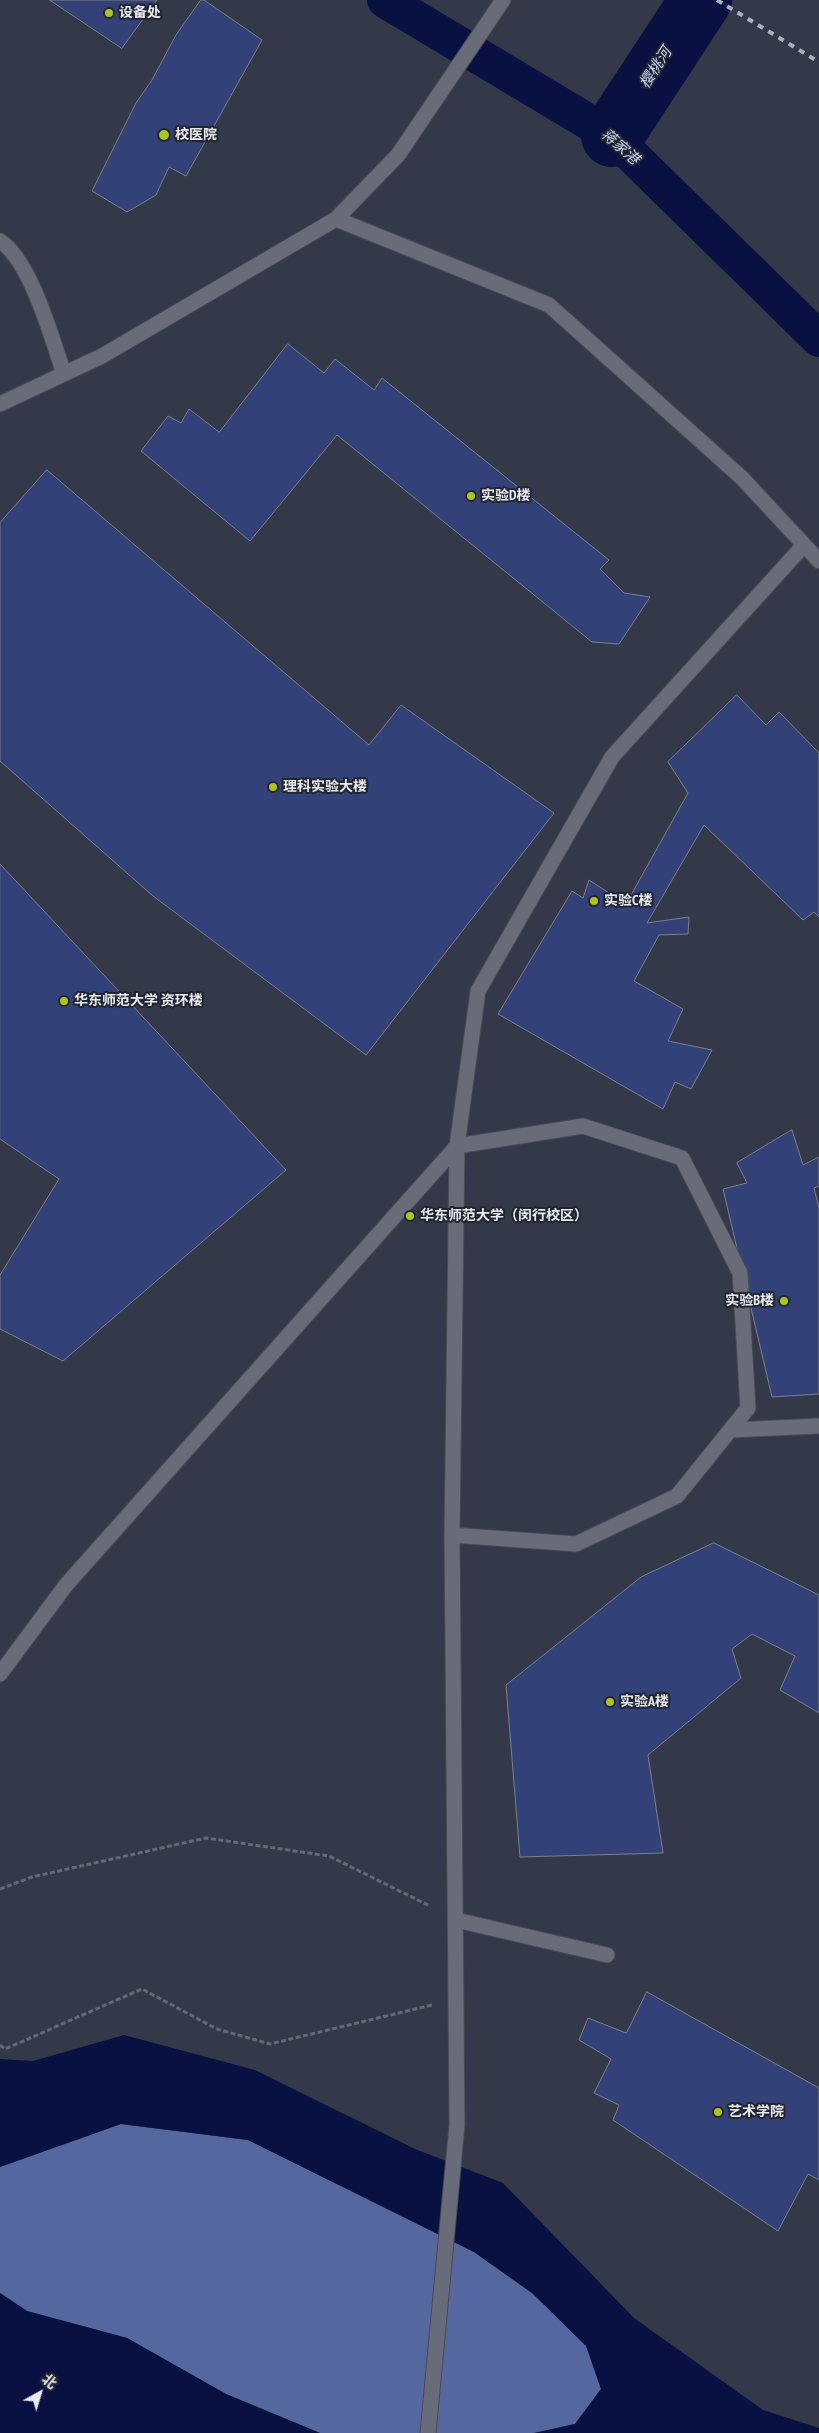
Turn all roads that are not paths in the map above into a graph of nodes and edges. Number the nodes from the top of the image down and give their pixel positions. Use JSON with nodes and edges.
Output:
{"nodes":[{"id":1,"x":503,"y":0,"type":"edge"},
{"id":2,"x":336,"y":219,"type":"junction"},
{"id":3,"x":0,"y":241,"type":"edge"},
{"id":4,"x":64,"y":374,"type":"junction"},
{"id":5,"x":0,"y":404,"type":"edge"},
{"id":6,"x":804,"y":545,"type":"junction"},
{"id":7,"x":819,"y":561,"type":"edge"},
{"id":8,"x":457,"y":1146,"type":"junction"},
{"id":9,"x":819,"y":1426,"type":"edge"},
{"id":10,"x":731,"y":1430,"type":"junction"},
{"id":11,"x":452,"y":1535,"type":"junction"},
{"id":12,"x":0,"y":1674,"type":"edge"},
{"id":13,"x":456,"y":1920,"type":"junction"},
{"id":14,"x":607,"y":1955,"type":"dead end"},
{"id":15,"x":428,"y":2433,"type":"edge"}],
"edges":[{"from":1,"to":2,"type":"street"},
{"from":2,"to":4,"type":"street"},
{"from":2,"to":6,"type":"street"},
{"from":3,"to":4,"type":"street"},
{"from":4,"to":5,"type":"street"},
{"from":6,"to":7,"type":"street"},
{"from":6,"to":8,"type":"street"},
{"from":8,"to":10,"type":"street"},
{"from":8,"to":11,"type":"street"},
{"from":8,"to":12,"type":"street"},
{"from":9,"to":10,"type":"street"},
{"from":10,"to":11,"type":"street"},
{"from":11,"to":13,"type":"street"},
{"from":13,"to":14,"type":"street"},
{"from":13,"to":15,"type":"street"}]}
